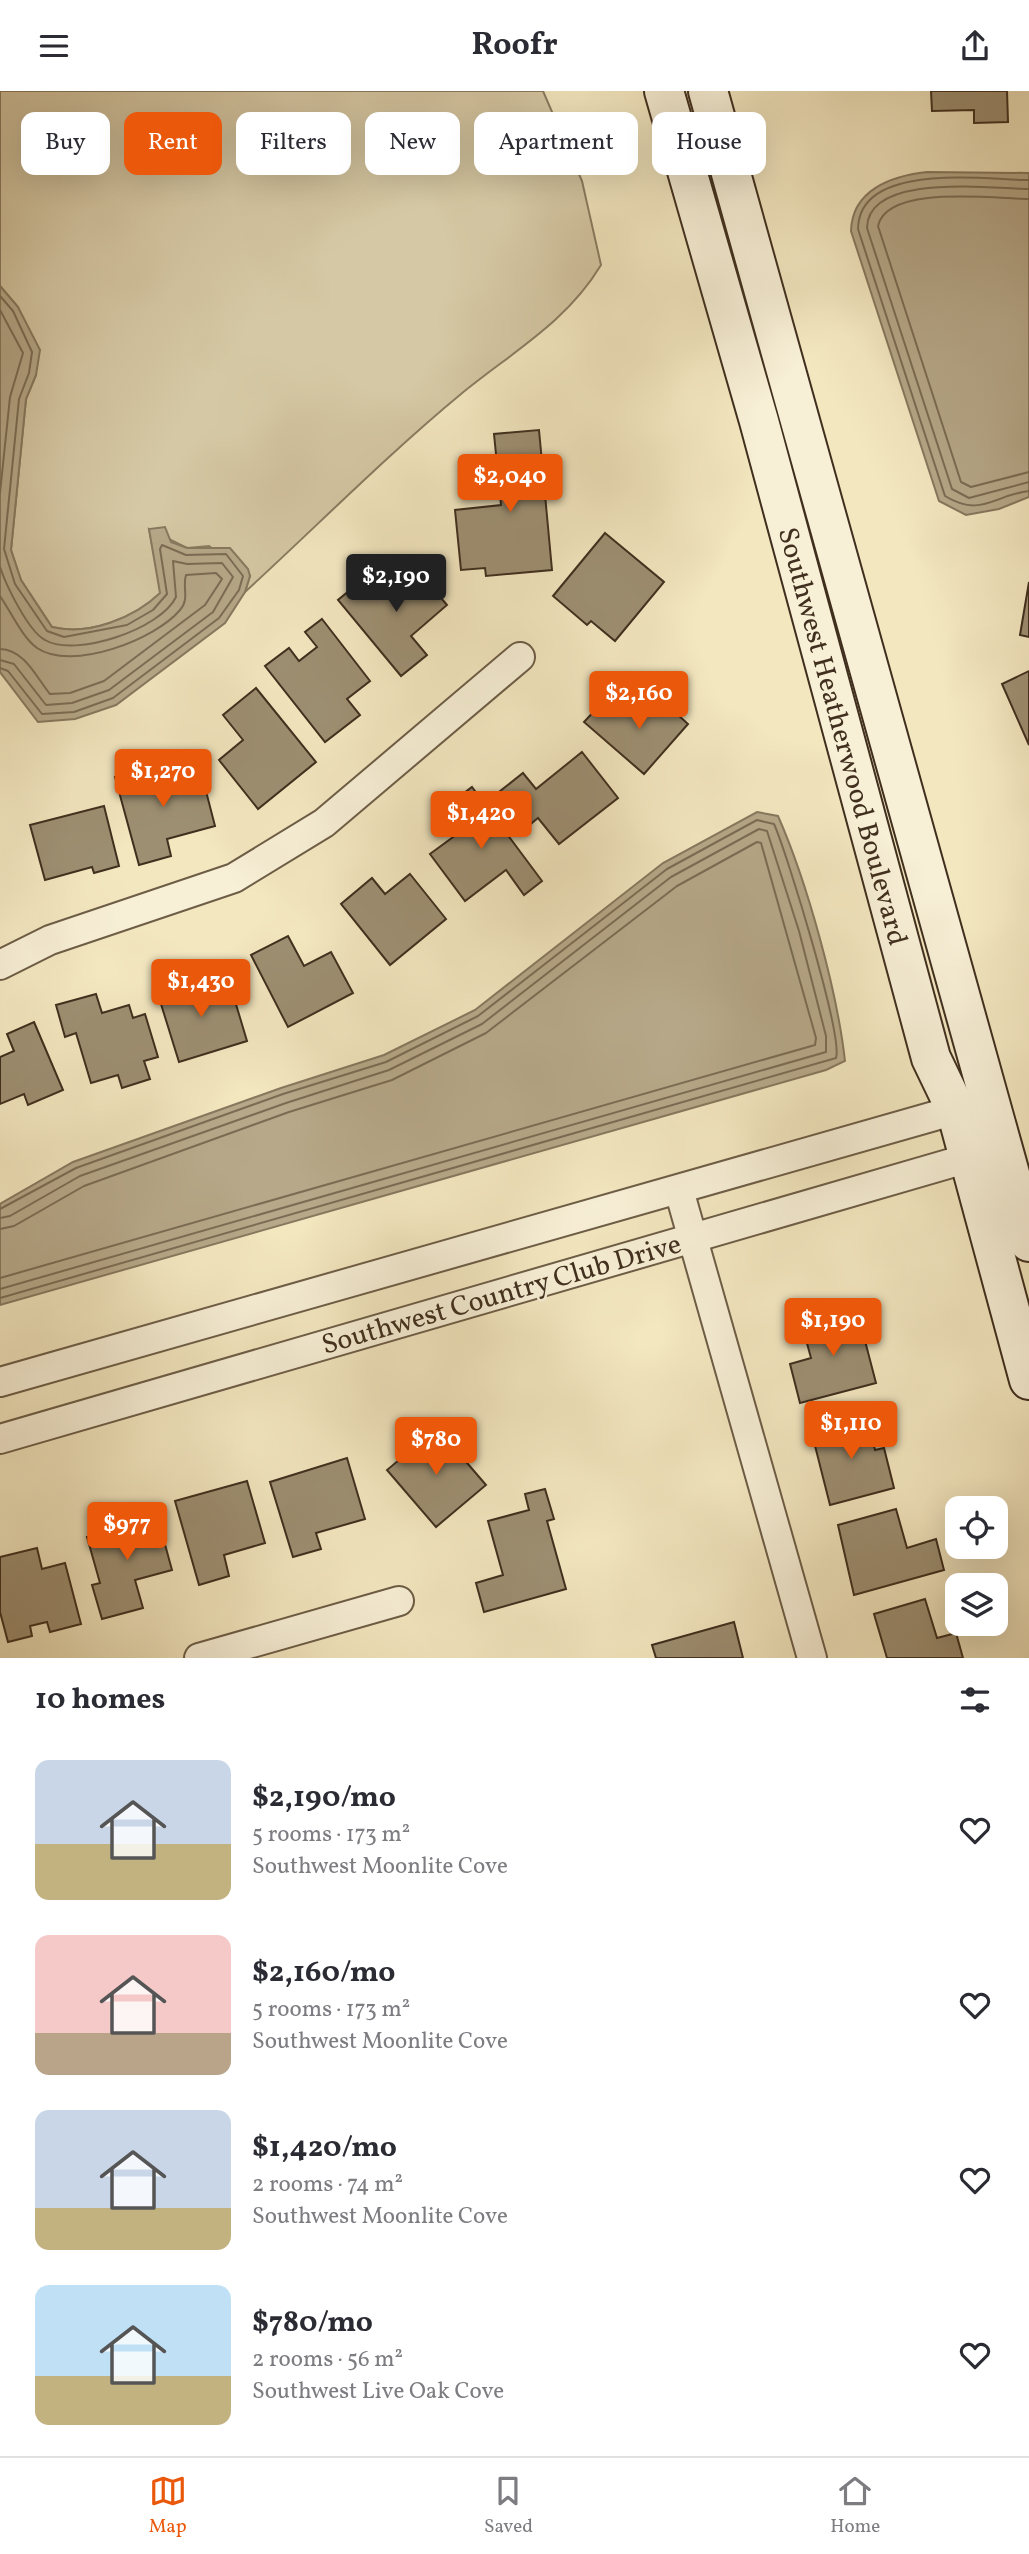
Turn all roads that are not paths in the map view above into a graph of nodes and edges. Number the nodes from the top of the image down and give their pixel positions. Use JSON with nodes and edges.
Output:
{"nodes":[{"id":1,"x":664,"y":91,"type":"edge"},
{"id":2,"x":708,"y":91,"type":"edge"},
{"id":3,"x":520,"y":657,"type":"dead end"},
{"id":4,"x":0,"y":965,"type":"edge"},
{"id":5,"x":973,"y":1105,"type":"junction"},
{"id":6,"x":987,"y":1153,"type":"junction"},
{"id":7,"x":679,"y":1191,"type":"junction"},
{"id":8,"x":693,"y":1237,"type":"junction"},
{"id":9,"x":1029,"y":1242,"type":"edge"},
{"id":10,"x":1029,"y":1380,"type":"edge"},
{"id":11,"x":0,"y":1382,"type":"edge"},
{"id":12,"x":0,"y":1440,"type":"edge"},
{"id":13,"x":399,"y":1601,"type":"dead end"},
{"id":14,"x":199,"y":1658,"type":"edge"},
{"id":15,"x":812,"y":1658,"type":"edge"}],
"edges":[{"from":1,"to":5,"type":"street","name":"Southwest Heatherwood Boulevard"},
{"from":2,"to":5,"type":"street","name":"Southwest Heatherwood Boulevard"},
{"from":3,"to":4,"type":"street"},
{"from":5,"to":6,"type":"street","name":"Southwest Heatherwood Boulevard"},
{"from":5,"to":7,"type":"street","name":"Southwest Country Club Drive"},
{"from":6,"to":8,"type":"street","name":"Southwest Country Club Drive"},
{"from":6,"to":9,"type":"street","name":"Southwest Heatherwood Boulevard"},
{"from":6,"to":10,"type":"street","name":"Southwest Heatherwood Boulevard"},
{"from":7,"to":8,"type":"street"},
{"from":7,"to":11,"type":"street","name":"Southwest Country Club Drive"},
{"from":8,"to":12,"type":"street","name":"Southwest Country Club Drive"},
{"from":8,"to":15,"type":"street"},
{"from":13,"to":14,"type":"street"}]}
